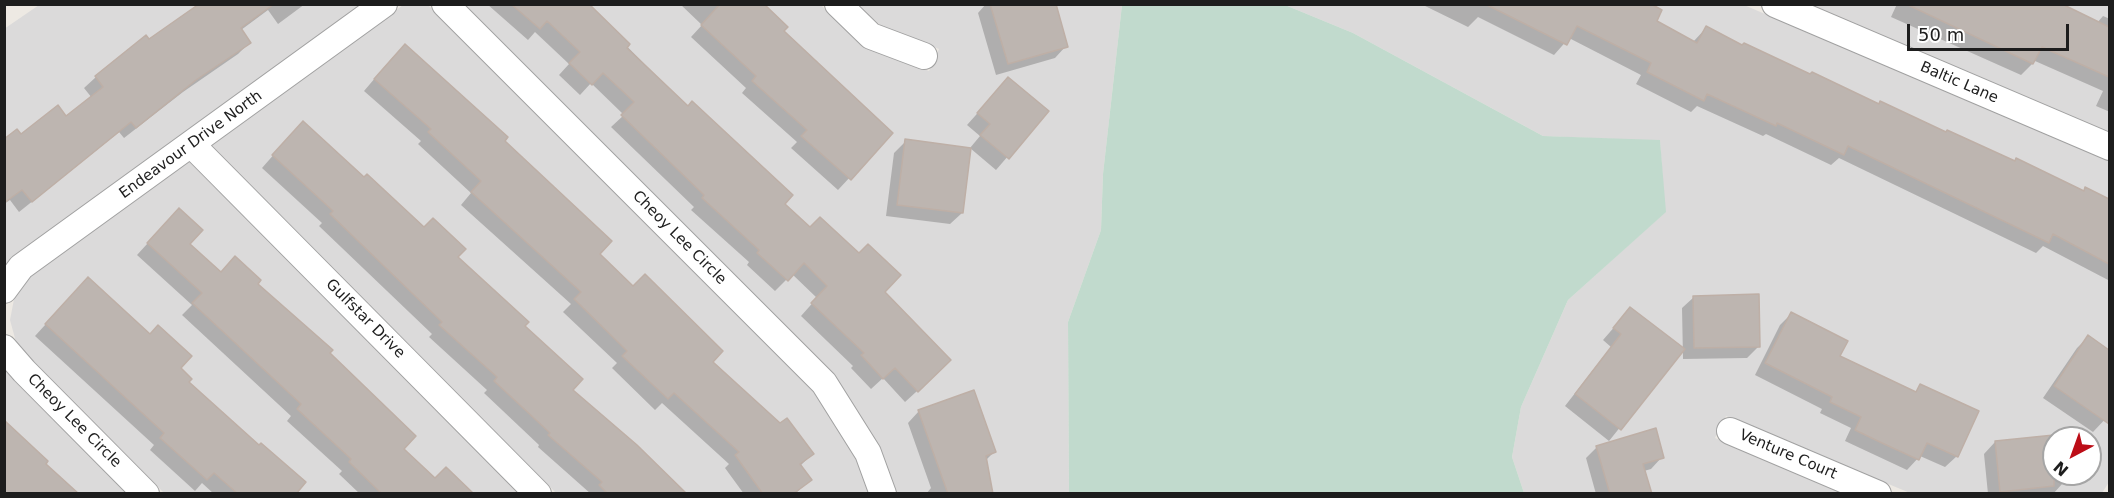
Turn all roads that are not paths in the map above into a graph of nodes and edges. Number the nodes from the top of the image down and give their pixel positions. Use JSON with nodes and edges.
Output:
{"nodes":[{"id":1,"x":384,"y":4,"type":"edge"},
{"id":2,"x":445,"y":4,"type":"edge"},
{"id":3,"x":838,"y":4,"type":"edge"},
{"id":4,"x":1775,"y":4,"type":"edge"},
{"id":5,"x":924,"y":56,"type":"dead end"},
{"id":6,"x":192,"y":145,"type":"junction"},
{"id":7,"x":2109,"y":147,"type":"edge"},
{"id":8,"x":4,"y":290,"type":"edge"},
{"id":9,"x":4,"y":348,"type":"edge"},
{"id":10,"x":1730,"y":431,"type":"dead end"},
{"id":11,"x":146,"y":494,"type":"edge"},
{"id":12,"x":538,"y":494,"type":"edge"},
{"id":13,"x":883,"y":494,"type":"edge"},
{"id":14,"x":1878,"y":494,"type":"edge"}],
"edges":[{"from":1,"to":6,"type":"street","name":"Endeavour Drive North"},
{"from":2,"to":13,"type":"street","name":"Cheoy Lee Circle"},
{"from":3,"to":5,"type":"street"},
{"from":4,"to":7,"type":"street","name":"Baltic Lane"},
{"from":6,"to":8,"type":"street","name":"Endeavour Drive North"},
{"from":6,"to":12,"type":"street","name":"Gulfstar Drive"},
{"from":9,"to":11,"type":"street","name":"Cheoy Lee Circle"},
{"from":10,"to":14,"type":"street","name":"Venture Court"}]}
